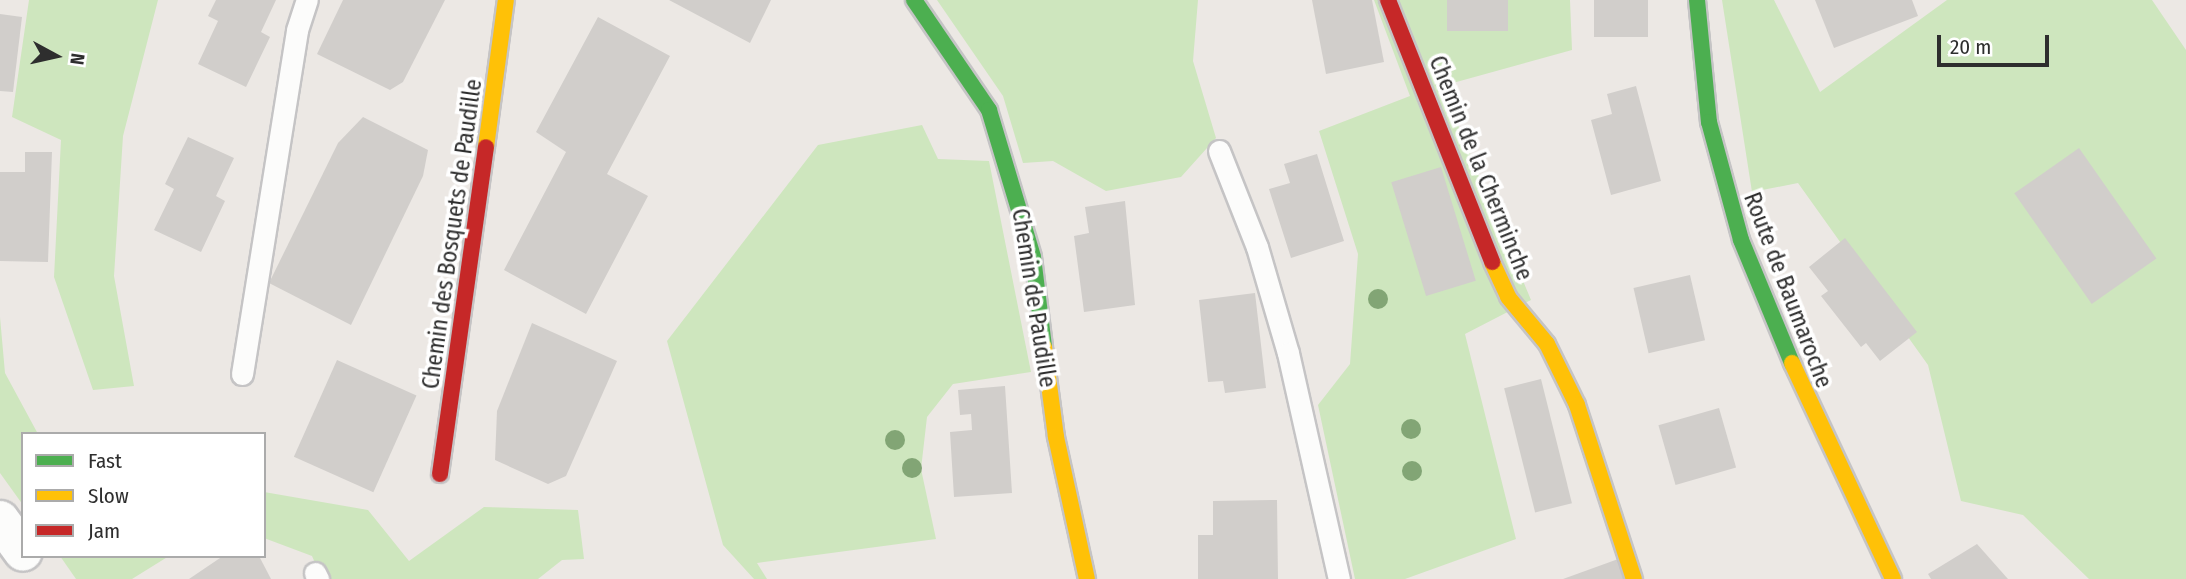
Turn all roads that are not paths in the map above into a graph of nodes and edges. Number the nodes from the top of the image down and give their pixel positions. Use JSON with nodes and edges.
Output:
{"nodes":[{"id":1,"x":307,"y":0,"type":"edge"},
{"id":2,"x":506,"y":0,"type":"edge"},
{"id":3,"x":914,"y":0,"type":"edge"},
{"id":4,"x":1388,"y":0,"type":"edge"},
{"id":5,"x":1697,"y":0,"type":"edge"},
{"id":6,"x":1219,"y":151,"type":"dead end"},
{"id":7,"x":242,"y":374,"type":"dead end"},
{"id":8,"x":440,"y":474,"type":"dead end"},
{"id":9,"x":0,"y":520,"type":"edge"},
{"id":10,"x":21,"y":549,"type":"edge"},
{"id":11,"x":27,"y":558,"type":"edge"},
{"id":12,"x":42,"y":579,"type":"edge"},
{"id":13,"x":1087,"y":579,"type":"edge"},
{"id":14,"x":1339,"y":579,"type":"edge"},
{"id":15,"x":1634,"y":579,"type":"edge"},
{"id":16,"x":1893,"y":579,"type":"edge"}],
"edges":[{"from":1,"to":7,"type":"lane"},
{"from":2,"to":8,"type":"street","name":"Chemin des Bosquets de Paudille"},
{"from":3,"to":13,"type":"street","name":"Chemin de Paudille"},
{"from":4,"to":15,"type":"street","name":"Chemin de la Cherminche"},
{"from":5,"to":16,"type":"street","name":"Route de Baumaroche"},
{"from":6,"to":14,"type":"lane"},
{"from":9,"to":10,"type":"street"},
{"from":11,"to":12,"type":"street"}]}
